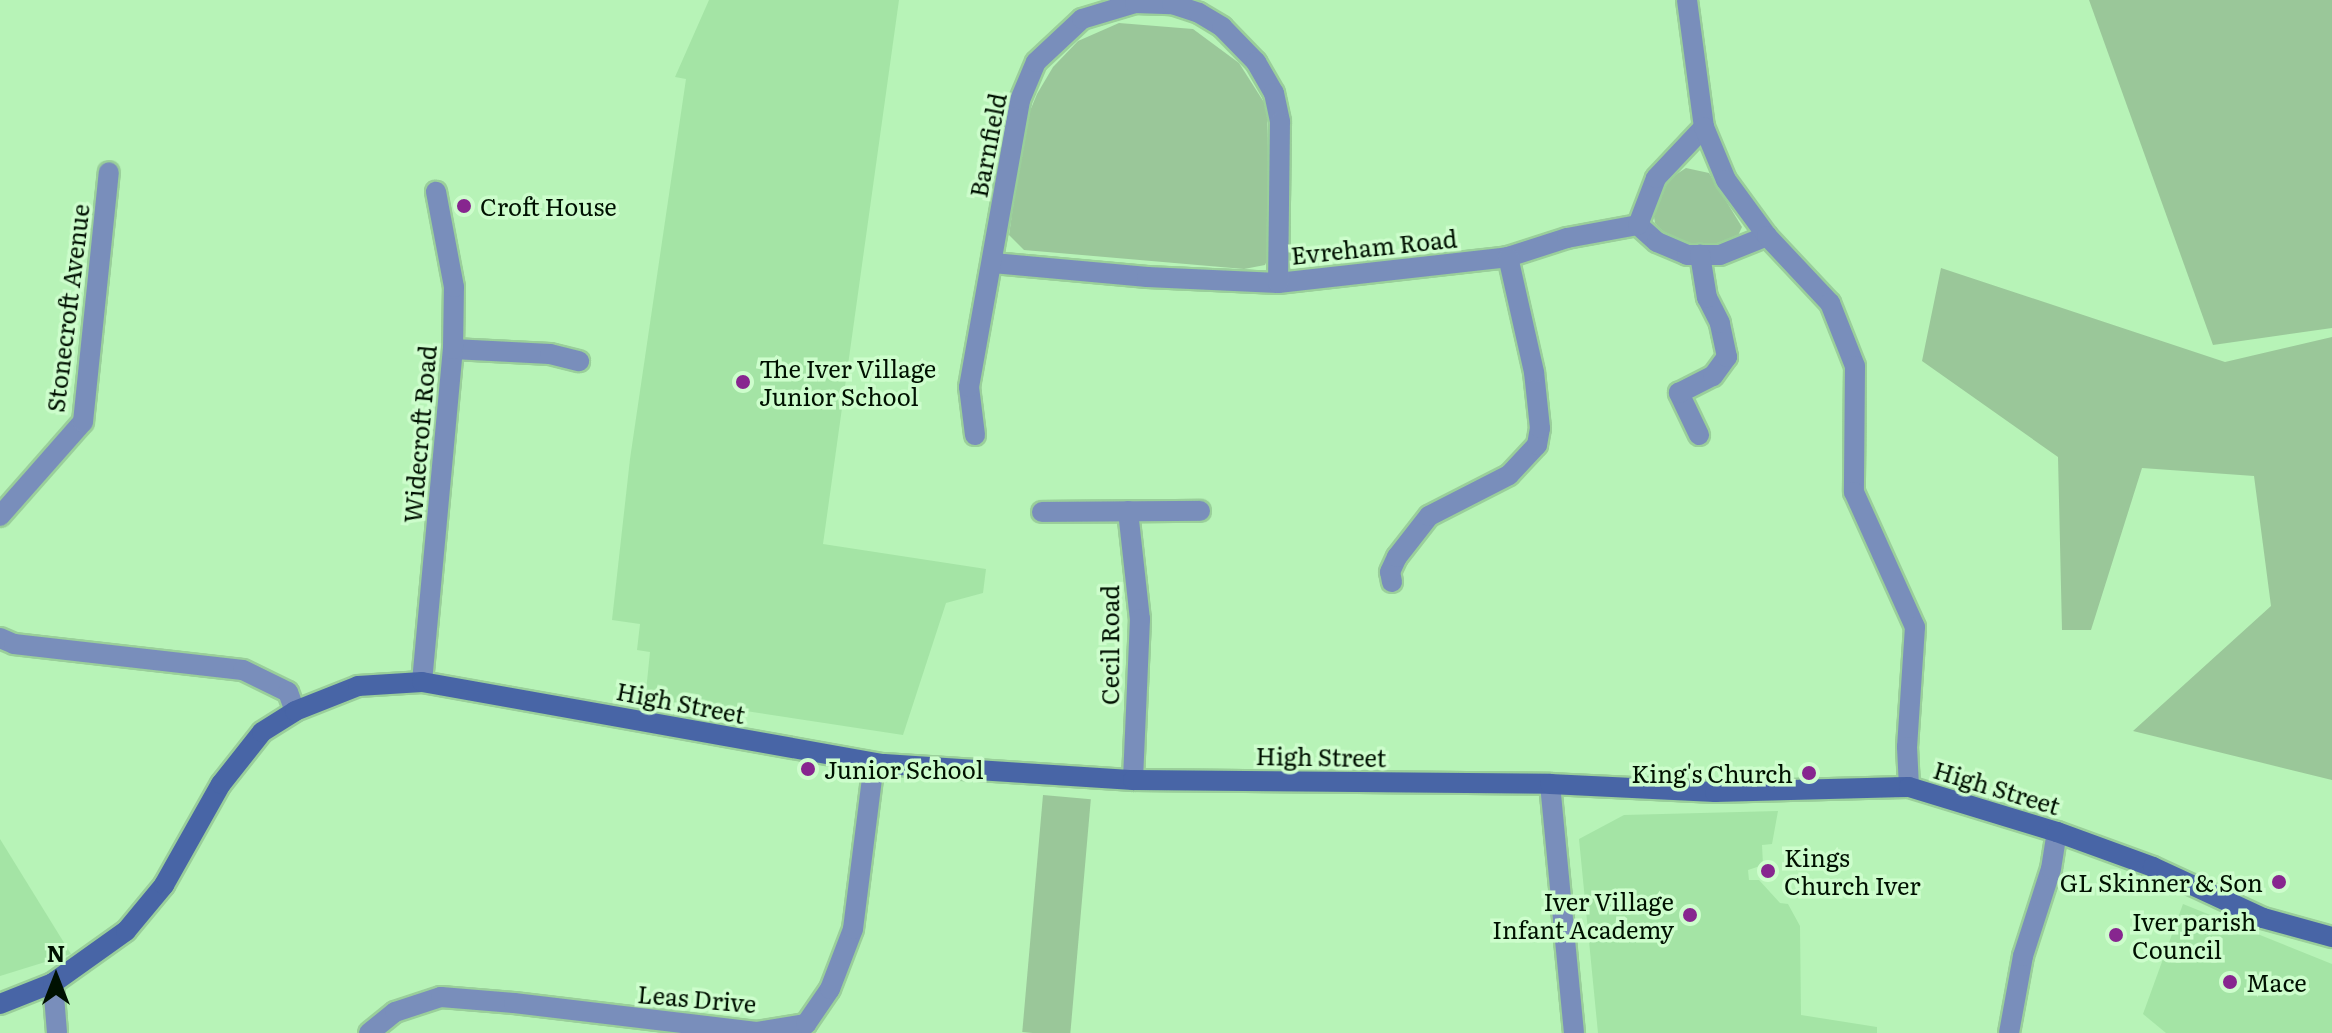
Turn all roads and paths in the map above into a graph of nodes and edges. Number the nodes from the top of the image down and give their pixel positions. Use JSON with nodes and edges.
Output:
{"nodes":[{"id":1,"x":1687,"y":0,"type":"edge"},
{"id":2,"x":1704,"y":127,"type":"junction"},
{"id":3,"x":109,"y":172,"type":"dead end"},
{"id":4,"x":436,"y":192,"type":"dead end"},
{"id":5,"x":1638,"y":225,"type":"junction"},
{"id":6,"x":1767,"y":236,"type":"junction"},
{"id":7,"x":1700,"y":255,"type":"junction"},
{"id":8,"x":1508,"y":257,"type":"junction"},
{"id":9,"x":993,"y":263,"type":"junction"},
{"id":10,"x":1278,"y":283,"type":"junction"},
{"id":11,"x":453,"y":349,"type":"junction"},
{"id":12,"x":579,"y":361,"type":"dead end"},
{"id":13,"x":975,"y":435,"type":"dead end"},
{"id":14,"x":1699,"y":435,"type":"dead end"},
{"id":15,"x":1128,"y":511,"type":"junction"},
{"id":16,"x":1200,"y":511,"type":"dead end"},
{"id":17,"x":1042,"y":512,"type":"dead end"},
{"id":18,"x":0,"y":516,"type":"edge"},
{"id":19,"x":1392,"y":582,"type":"dead end"},
{"id":20,"x":0,"y":638,"type":"edge"},
{"id":21,"x":422,"y":682,"type":"junction"},
{"id":22,"x":295,"y":711,"type":"junction"},
{"id":23,"x":874,"y":763,"type":"junction"},
{"id":24,"x":1133,"y":780,"type":"junction"},
{"id":25,"x":1550,"y":784,"type":"junction"},
{"id":26,"x":1909,"y":787,"type":"junction"},
{"id":27,"x":2057,"y":832,"type":"junction"},
{"id":28,"x":2332,"y":937,"type":"edge"},
{"id":29,"x":53,"y":983,"type":"junction"},
{"id":30,"x":0,"y":1004,"type":"edge"},
{"id":31,"x":57,"y":1033,"type":"edge"},
{"id":32,"x":369,"y":1033,"type":"edge"},
{"id":33,"x":1574,"y":1033,"type":"edge"},
{"id":34,"x":2009,"y":1033,"type":"edge"}],
"edges":[{"from":1,"to":2,"type":"street"},
{"from":2,"to":5,"type":"street"},
{"from":2,"to":6,"type":"street"},
{"from":3,"to":18,"type":"street","name":"Stonecroft Avenue"},
{"from":4,"to":11,"type":"street","name":"Widecroft Road"},
{"from":5,"to":7,"type":"street"},
{"from":5,"to":8,"type":"street","name":"Evreham Road"},
{"from":6,"to":7,"type":"street"},
{"from":6,"to":26,"type":"street"},
{"from":7,"to":14,"type":"street"},
{"from":8,"to":10,"type":"street","name":"Evreham Road"},
{"from":8,"to":19,"type":"street"},
{"from":9,"to":10,"type":"street","name":"Evreham Road"},
{"from":9,"to":10,"type":"street","name":"Barnfield"},
{"from":9,"to":13,"type":"street","name":"Barnfield"},
{"from":11,"to":12,"type":"street"},
{"from":11,"to":21,"type":"street","name":"Widecroft Road"},
{"from":15,"to":16,"type":"street"},
{"from":15,"to":17,"type":"street"},
{"from":15,"to":24,"type":"street","name":"Cecil Road"},
{"from":20,"to":22,"type":"street"},
{"from":21,"to":22,"type":"main road","name":"High Street"},
{"from":21,"to":23,"type":"main road","name":"High Street"},
{"from":22,"to":29,"type":"main road","name":"High Street"},
{"from":23,"to":24,"type":"main road","name":"High Street"},
{"from":23,"to":32,"type":"street","name":"Leas Drive"},
{"from":24,"to":25,"type":"main road","name":"High Street"},
{"from":25,"to":26,"type":"main road","name":"High Street"},
{"from":25,"to":33,"type":"street"},
{"from":26,"to":27,"type":"main road","name":"High Street"},
{"from":27,"to":28,"type":"main road","name":"High Street"},
{"from":27,"to":34,"type":"street"},
{"from":29,"to":30,"type":"main road","name":"High Street"},
{"from":29,"to":31,"type":"street"}]}
